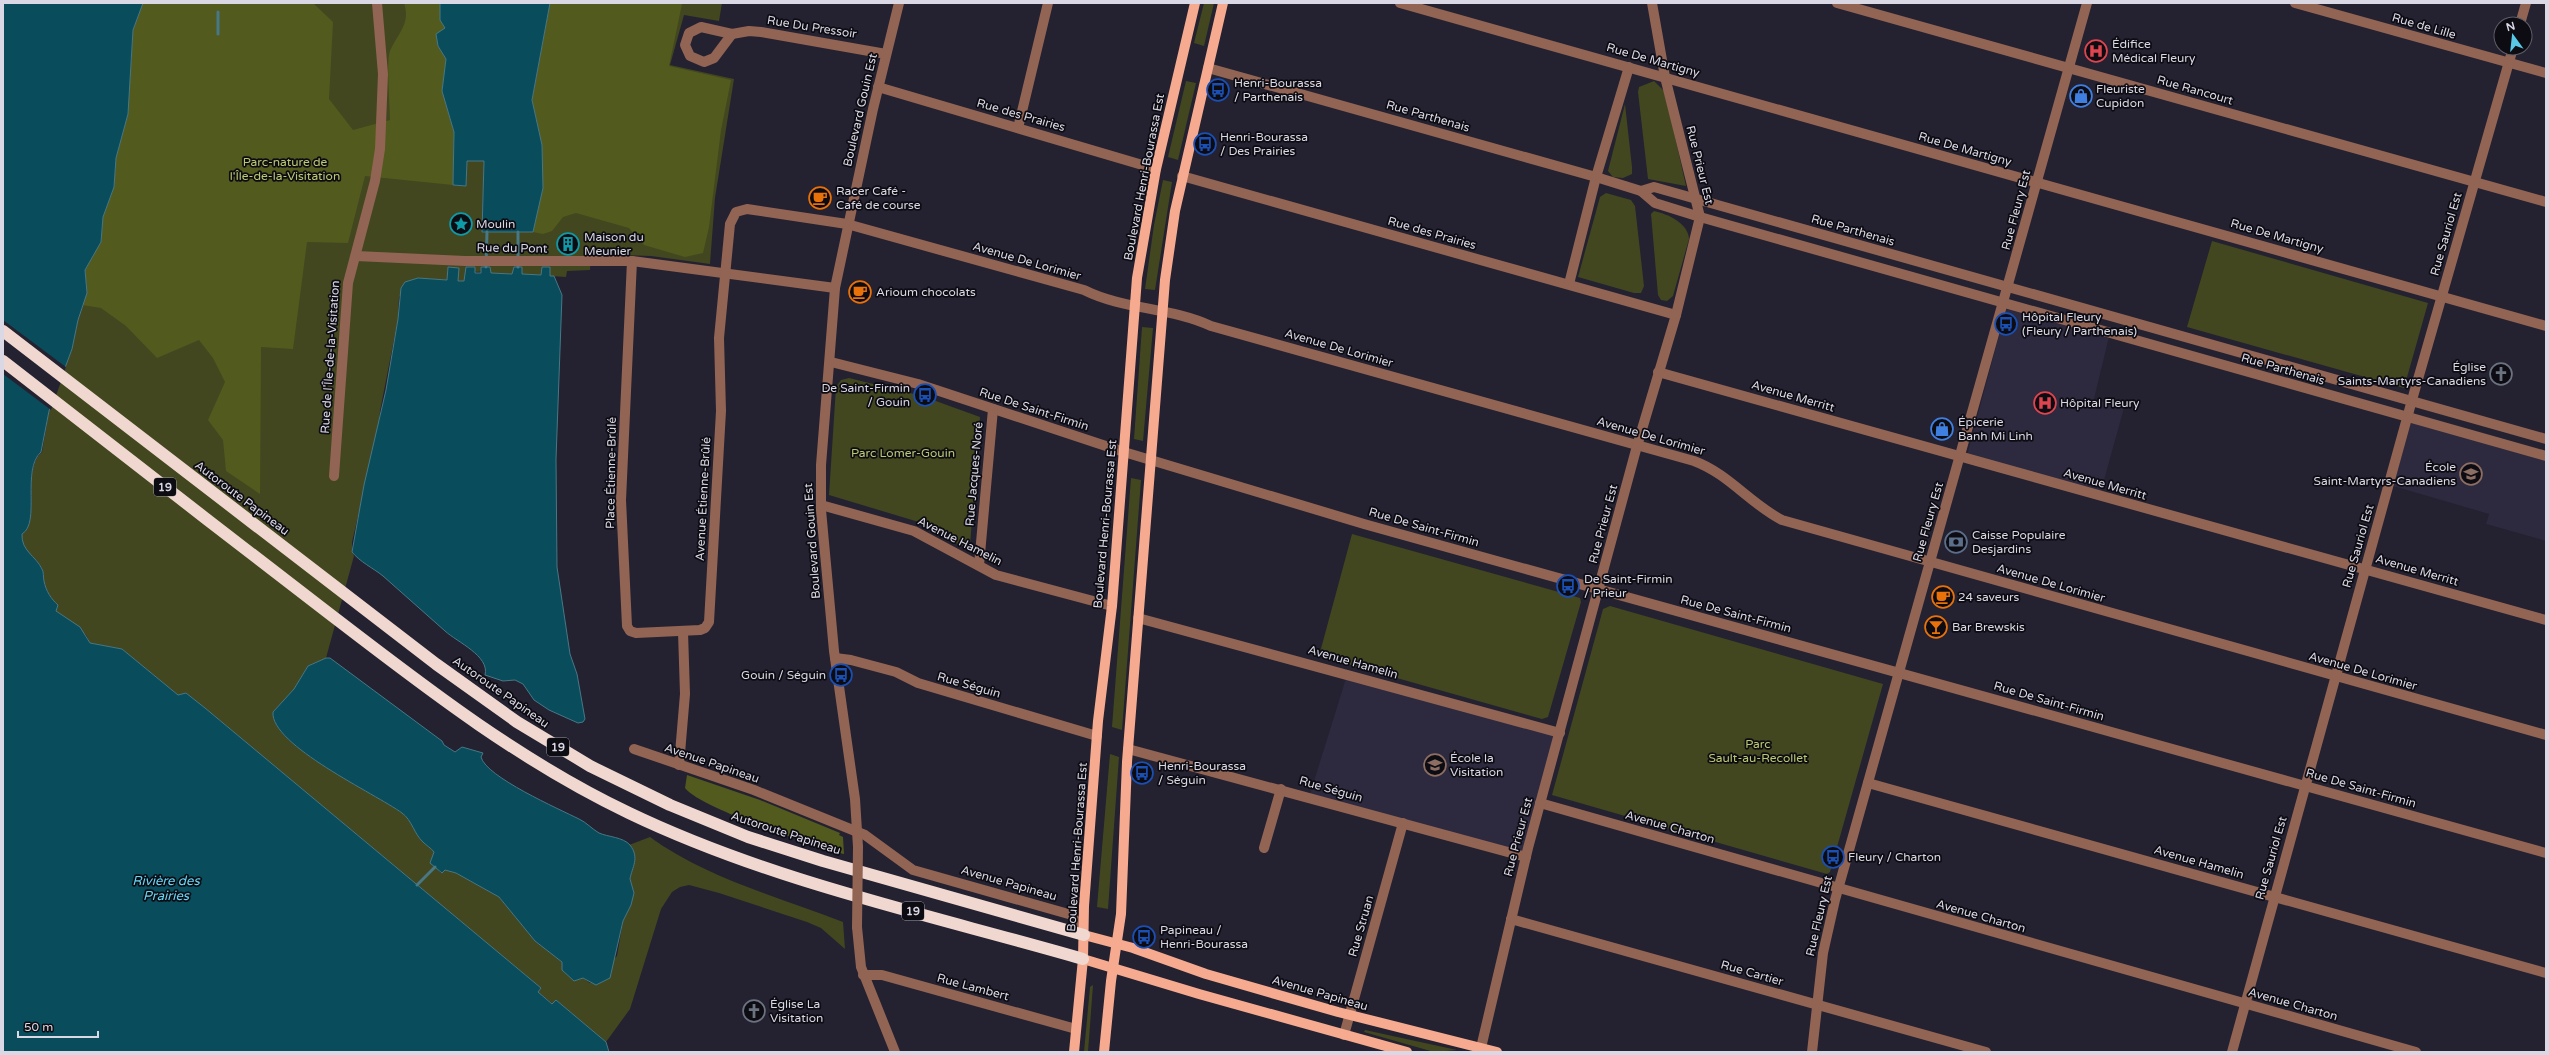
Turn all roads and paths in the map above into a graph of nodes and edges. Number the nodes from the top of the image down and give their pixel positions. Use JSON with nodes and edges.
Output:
{"nodes":[{"id":1,"x":377,"y":3,"type":"edge"},
{"id":2,"x":899,"y":3,"type":"edge"},
{"id":3,"x":1048,"y":3,"type":"edge"},
{"id":4,"x":1195,"y":3,"type":"edge"},
{"id":5,"x":1223,"y":3,"type":"edge"},
{"id":6,"x":1400,"y":3,"type":"edge"},
{"id":7,"x":1652,"y":3,"type":"edge"},
{"id":8,"x":1837,"y":3,"type":"edge"},
{"id":9,"x":2087,"y":3,"type":"edge"},
{"id":10,"x":2295,"y":3,"type":"edge"},
{"id":11,"x":2526,"y":3,"type":"edge"},
{"id":12,"x":2522,"y":16,"type":"edge"},
{"id":13,"x":732,"y":34,"type":"junction"},
{"id":14,"x":886,"y":54,"type":"junction"},
{"id":15,"x":2511,"y":56,"type":"edge"},
{"id":16,"x":2509,"y":63,"type":"junction"},
{"id":17,"x":1629,"y":67,"type":"junction"},
{"id":18,"x":1208,"y":68,"type":"junction"},
{"id":19,"x":2069,"y":68,"type":"junction"},
{"id":20,"x":2546,"y":73,"type":"edge"},
{"id":21,"x":1665,"y":77,"type":"junction"},
{"id":22,"x":878,"y":87,"type":"junction"},
{"id":23,"x":1018,"y":128,"type":"junction"},
{"id":24,"x":1156,"y":168,"type":"junction"},
{"id":25,"x":1182,"y":176,"type":"junction"},
{"id":26,"x":1596,"y":177,"type":"junction"},
{"id":27,"x":2037,"y":182,"type":"junction"},
{"id":28,"x":2475,"y":182,"type":"junction"},
{"id":29,"x":1642,"y":191,"type":"junction"},
{"id":30,"x":1695,"y":200,"type":"junction"},
{"id":31,"x":2546,"y":202,"type":"edge"},
{"id":32,"x":733,"y":216,"type":"joint"},
{"id":33,"x":1700,"y":218,"type":"junction"},
{"id":34,"x":847,"y":224,"type":"junction"},
{"id":35,"x":356,"y":256,"type":"junction"},
{"id":36,"x":632,"y":261,"type":"junction"},
{"id":37,"x":725,"y":272,"type":"junction"},
{"id":38,"x":1569,"y":284,"type":"junction"},
{"id":39,"x":836,"y":288,"type":"junction"},
{"id":40,"x":2008,"y":288,"type":"junction"},
{"id":41,"x":2442,"y":296,"type":"junction"},
{"id":42,"x":2057,"y":301,"type":"junction"},
{"id":43,"x":2003,"y":304,"type":"junction"},
{"id":44,"x":1135,"y":307,"type":"junction"},
{"id":45,"x":1162,"y":311,"type":"junction"},
{"id":46,"x":1676,"y":314,"type":"junction"},
{"id":47,"x":2111,"y":316,"type":"junction"},
{"id":48,"x":2052,"y":317,"type":"junction"},
{"id":49,"x":2546,"y":326,"type":"edge"},
{"id":50,"x":3,"y":331,"type":"edge"},
{"id":51,"x":2106,"y":333,"type":"junction"},
{"id":52,"x":3,"y":361,"type":"edge"},
{"id":53,"x":831,"y":362,"type":"junction"},
{"id":54,"x":1658,"y":372,"type":"junction"},
{"id":55,"x":2412,"y":400,"type":"junction"},
{"id":56,"x":993,"y":409,"type":"junction"},
{"id":57,"x":2408,"y":417,"type":"junction"},
{"id":58,"x":2546,"y":439,"type":"edge"},
{"id":59,"x":1637,"y":446,"type":"junction"},
{"id":60,"x":1124,"y":452,"type":"junction"},
{"id":61,"x":1960,"y":456,"type":"junction"},
{"id":62,"x":2546,"y":456,"type":"edge"},
{"id":63,"x":1150,"y":461,"type":"junction"},
{"id":64,"x":334,"y":476,"type":"dead end"},
{"id":65,"x":820,"y":505,"type":"junction"},
{"id":66,"x":1930,"y":562,"type":"junction"},
{"id":67,"x":979,"y":565,"type":"junction"},
{"id":68,"x":2365,"y":569,"type":"junction"},
{"id":69,"x":1598,"y":589,"type":"junction"},
{"id":70,"x":1112,"y":606,"type":"junction"},
{"id":71,"x":1138,"y":618,"type":"junction"},
{"id":72,"x":2546,"y":620,"type":"edge"},
{"id":73,"x":683,"y":632,"type":"junction"},
{"id":74,"x":835,"y":658,"type":"junction"},
{"id":75,"x":1898,"y":672,"type":"junction"},
{"id":76,"x":2335,"y":676,"type":"junction"},
{"id":77,"x":1560,"y":733,"type":"junction"},
{"id":78,"x":2546,"y":735,"type":"edge"},
{"id":79,"x":1097,"y":736,"type":"junction"},
{"id":80,"x":634,"y":749,"type":"dead end"},
{"id":81,"x":1128,"y":749,"type":"junction"},
{"id":82,"x":679,"y":765,"type":"junction"},
{"id":83,"x":1868,"y":783,"type":"junction"},
{"id":84,"x":2305,"y":786,"type":"junction"},
{"id":85,"x":1281,"y":789,"type":"junction"},
{"id":86,"x":1540,"y":803,"type":"junction"},
{"id":87,"x":1403,"y":824,"type":"junction"},
{"id":88,"x":858,"y":832,"type":"junction"},
{"id":89,"x":1264,"y":848,"type":"dead end"},
{"id":90,"x":2546,"y":853,"type":"edge"},
{"id":91,"x":1526,"y":857,"type":"junction"},
{"id":92,"x":1838,"y":889,"type":"junction"},
{"id":93,"x":2273,"y":896,"type":"junction"},
{"id":94,"x":1511,"y":920,"type":"junction"},
{"id":95,"x":1084,"y":935,"type":"junction"},
{"id":96,"x":1117,"y":944,"type":"junction"},
{"id":97,"x":1083,"y":960,"type":"junction"},
{"id":98,"x":1112,"y":968,"type":"junction"},
{"id":99,"x":2546,"y":973,"type":"edge"},
{"id":100,"x":863,"y":975,"type":"junction"},
{"id":101,"x":2244,"y":1004,"type":"junction"},
{"id":102,"x":1816,"y":1005,"type":"junction"},
{"id":103,"x":1349,"y":1015,"type":"junction"},
{"id":104,"x":1076,"y":1029,"type":"junction"},
{"id":105,"x":1344,"y":1035,"type":"junction"},
{"id":106,"x":1481,"y":1050,"type":"edge"},
{"id":107,"x":895,"y":1052,"type":"edge"},
{"id":108,"x":1074,"y":1052,"type":"edge"},
{"id":109,"x":1104,"y":1052,"type":"edge"},
{"id":110,"x":1407,"y":1052,"type":"edge"},
{"id":111,"x":1497,"y":1052,"type":"edge"},
{"id":112,"x":1812,"y":1052,"type":"edge"},
{"id":113,"x":1986,"y":1052,"type":"edge"},
{"id":114,"x":2232,"y":1052,"type":"edge"},
{"id":115,"x":2416,"y":1052,"type":"edge"}],
"edges":[{"from":1,"to":35,"type":"street","name":"Rue de l'Île-de-la-Visitation"},
{"from":2,"to":14,"type":"street","name":"Boulevard Gouin Est"},
{"from":3,"to":23,"type":"street"},
{"from":4,"to":24,"type":"main road","name":"Boulevard Henri-Bourassa Est"},
{"from":5,"to":18,"type":"main road"},
{"from":6,"to":17,"type":"street","name":"Rue De Martigny"},
{"from":7,"to":21,"type":"street","name":"Rue Prieur Est"},
{"from":8,"to":19,"type":"street","name":"Rue Rancourt"},
{"from":9,"to":19,"type":"street","name":"Rue Fleury Est"},
{"from":10,"to":16,"type":"street","name":"Rue de Lille"},
{"from":11,"to":12,"type":"street"},
{"from":13,"to":13,"type":"street","name":"Rue Du Pressoir"},
{"from":13,"to":14,"type":"street","name":"Rue Du Pressoir"},
{"from":14,"to":22,"type":"street","name":"Boulevard Gouin Est"},
{"from":15,"to":16,"type":"street","name":"Rue Sauriol Est"},
{"from":16,"to":20,"type":"street","name":"Rue de Lille"},
{"from":16,"to":28,"type":"street","name":"Rue Sauriol Est"},
{"from":17,"to":21,"type":"street","name":"Rue De Martigny"},
{"from":17,"to":26,"type":"street"},
{"from":18,"to":25,"type":"main road"},
{"from":18,"to":26,"type":"street","name":"Rue Parthenais"},
{"from":19,"to":27,"type":"street","name":"Rue Fleury Est"},
{"from":19,"to":28,"type":"street","name":"Rue Rancourt"},
{"from":21,"to":27,"type":"street","name":"Rue De Martigny"},
{"from":21,"to":30,"type":"street","name":"Rue Prieur Est"},
{"from":22,"to":23,"type":"street","name":"Rue des Prairies"},
{"from":22,"to":34,"type":"street","name":"Boulevard Gouin Est"},
{"from":23,"to":24,"type":"street","name":"Rue des Prairies"},
{"from":24,"to":44,"type":"main road","name":"Boulevard Henri-Bourassa Est"},
{"from":25,"to":38,"type":"street","name":"Rue des Prairies"},
{"from":25,"to":45,"type":"main road"},
{"from":26,"to":29,"type":"street","name":"Rue Parthenais"},
{"from":26,"to":38,"type":"street"},
{"from":27,"to":40,"type":"street","name":"Rue Fleury Est"},
{"from":27,"to":41,"type":"street","name":"Rue De Martigny"},
{"from":28,"to":31,"type":"street","name":"Rue Rancourt"},
{"from":28,"to":41,"type":"street","name":"Rue Sauriol Est"},
{"from":29,"to":30,"type":"street","name":"Rue Parthenais"},
{"from":29,"to":33,"type":"street","name":"Rue Parthenais"},
{"from":30,"to":33,"type":"street","name":"Rue Prieur Est"},
{"from":30,"to":40,"type":"street","name":"Rue Parthenais"},
{"from":32,"to":34,"type":"street","name":"Avenue De Lorimier"},
{"from":32,"to":37,"type":"street","name":"Avenue Étienne-Brûlé"},
{"from":33,"to":43,"type":"street","name":"Rue Parthenais"},
{"from":33,"to":46,"type":"street","name":"Rue Prieur Est"},
{"from":34,"to":39,"type":"street","name":"Boulevard Gouin Est"},
{"from":34,"to":44,"type":"street","name":"Avenue De Lorimier"},
{"from":35,"to":36,"type":"street","name":"Rue du Pont"},
{"from":35,"to":64,"type":"street","name":"Rue de l'Île-de-la-Visitation"},
{"from":36,"to":37,"type":"street","name":"Rue du Pont"},
{"from":36,"to":73,"type":"street","name":"Place Étienne-Brûlé"},
{"from":37,"to":39,"type":"street","name":"Rue du Pont"},
{"from":37,"to":73,"type":"street","name":"Avenue Étienne-Brûlé"},
{"from":38,"to":46,"type":"street","name":"Rue des Prairies"},
{"from":39,"to":53,"type":"street","name":"Boulevard Gouin Est"},
{"from":40,"to":42,"type":"street","name":"Rue Parthenais"},
{"from":40,"to":43,"type":"street","name":"Rue Fleury Est"},
{"from":41,"to":49,"type":"street","name":"Rue De Martigny"},
{"from":41,"to":55,"type":"street","name":"Rue Sauriol Est"},
{"from":42,"to":47,"type":"street","name":"Rue Parthenais"},
{"from":42,"to":48,"type":"street"},
{"from":43,"to":48,"type":"street","name":"Rue Parthenais"},
{"from":43,"to":61,"type":"street","name":"Rue Fleury Est"},
{"from":44,"to":45,"type":"street","name":"Avenue De Lorimier"},
{"from":44,"to":60,"type":"main road","name":"Boulevard Henri-Bourassa Est"},
{"from":45,"to":59,"type":"street","name":"Avenue De Lorimier"},
{"from":45,"to":63,"type":"main road"},
{"from":46,"to":54,"type":"street","name":"Rue Prieur Est"},
{"from":47,"to":51,"type":"street"},
{"from":47,"to":55,"type":"street","name":"Rue Parthenais"},
{"from":48,"to":51,"type":"street","name":"Rue Parthenais"},
{"from":50,"to":95,"type":"highway","name":"Autoroute Papineau","number":"19"},
{"from":51,"to":57,"type":"street","name":"Rue Parthenais"},
{"from":52,"to":97,"type":"highway","number":"19"},
{"from":53,"to":56,"type":"street","name":"Rue De Saint-Firmin"},
{"from":53,"to":65,"type":"street","name":"Boulevard Gouin Est"},
{"from":54,"to":59,"type":"street","name":"Rue Prieur Est"},
{"from":54,"to":61,"type":"street","name":"Avenue Merritt"},
{"from":55,"to":57,"type":"street","name":"Rue Sauriol Est"},
{"from":55,"to":58,"type":"street","name":"Rue Parthenais"},
{"from":56,"to":60,"type":"street","name":"Rue De Saint-Firmin"},
{"from":56,"to":67,"type":"street","name":"Rue Jacques-Noré"},
{"from":57,"to":62,"type":"street","name":"Rue Parthenais"},
{"from":57,"to":68,"type":"street","name":"Rue Sauriol Est"},
{"from":59,"to":66,"type":"street","name":"Avenue De Lorimier"},
{"from":59,"to":69,"type":"street","name":"Rue Prieur Est"},
{"from":60,"to":63,"type":"street","name":"Rue De Saint-Firmin"},
{"from":60,"to":70,"type":"main road","name":"Boulevard Henri-Bourassa Est"},
{"from":61,"to":66,"type":"street","name":"Rue Fleury Est"},
{"from":61,"to":68,"type":"street","name":"Avenue Merritt"},
{"from":63,"to":69,"type":"street","name":"Rue De Saint-Firmin"},
{"from":63,"to":71,"type":"main road"},
{"from":65,"to":67,"type":"street","name":"Avenue Hamelin"},
{"from":65,"to":74,"type":"street","name":"Boulevard Gouin Est"},
{"from":66,"to":75,"type":"street","name":"Rue Fleury Est"},
{"from":66,"to":76,"type":"street","name":"Avenue De Lorimier"},
{"from":67,"to":70,"type":"street","name":"Avenue Hamelin"},
{"from":68,"to":72,"type":"street","name":"Avenue Merritt"},
{"from":68,"to":76,"type":"street","name":"Rue Sauriol Est"},
{"from":69,"to":75,"type":"street","name":"Rue De Saint-Firmin"},
{"from":69,"to":77,"type":"street","name":"Rue Prieur Est"},
{"from":70,"to":79,"type":"main road","name":"Boulevard Henri-Bourassa Est"},
{"from":71,"to":77,"type":"street","name":"Avenue Hamelin"},
{"from":71,"to":81,"type":"main road"},
{"from":73,"to":82,"type":"street"},
{"from":74,"to":79,"type":"street","name":"Rue Séguin"},
{"from":74,"to":88,"type":"street","name":"Boulevard Gouin Est"},
{"from":75,"to":83,"type":"street","name":"Rue Fleury Est"},
{"from":75,"to":84,"type":"street","name":"Rue De Saint-Firmin"},
{"from":76,"to":78,"type":"street","name":"Avenue De Lorimier"},
{"from":76,"to":84,"type":"street","name":"Rue Sauriol Est"},
{"from":77,"to":86,"type":"street","name":"Rue Prieur Est"},
{"from":79,"to":95,"type":"main road","name":"Boulevard Henri-Bourassa Est"},
{"from":80,"to":82,"type":"street","name":"Avenue Papineau"},
{"from":81,"to":85,"type":"street","name":"Rue Séguin"},
{"from":81,"to":96,"type":"main road"},
{"from":82,"to":88,"type":"street","name":"Avenue Papineau"},
{"from":83,"to":92,"type":"street","name":"Rue Fleury Est"},
{"from":83,"to":93,"type":"street","name":"Avenue Hamelin"},
{"from":84,"to":90,"type":"street","name":"Rue De Saint-Firmin"},
{"from":84,"to":93,"type":"street","name":"Rue Sauriol Est"},
{"from":85,"to":87,"type":"street","name":"Rue Séguin"},
{"from":85,"to":89,"type":"street"},
{"from":86,"to":91,"type":"street","name":"Rue Prieur Est"},
{"from":86,"to":92,"type":"street","name":"Avenue Charton"},
{"from":87,"to":91,"type":"street","name":"Rue Séguin"},
{"from":87,"to":103,"type":"street","name":"Rue Struan"},
{"from":88,"to":95,"type":"street","name":"Avenue Papineau"},
{"from":88,"to":100,"type":"street","name":"Boulevard Gouin Est","bridge":true},
{"from":91,"to":94,"type":"street","name":"Rue Prieur Est"},
{"from":92,"to":101,"type":"street","name":"Avenue Charton"},
{"from":92,"to":102,"type":"street","name":"Rue Fleury Est"},
{"from":93,"to":99,"type":"street","name":"Avenue Hamelin"},
{"from":93,"to":101,"type":"street","name":"Rue Sauriol Est"},
{"from":94,"to":102,"type":"street","name":"Rue Cartier"},
{"from":94,"to":106,"type":"street","name":"Rue Prieur Est"},
{"from":95,"to":96,"type":"main road","name":"Avenue Papineau"},
{"from":95,"to":97,"type":"main road","name":"Boulevard Henri-Bourassa Est"},
{"from":96,"to":98,"type":"main road"},
{"from":96,"to":103,"type":"main road","name":"Avenue Papineau"},
{"from":97,"to":98,"type":"main road"},
{"from":97,"to":104,"type":"main road","name":"Boulevard Henri-Bourassa Est"},
{"from":98,"to":105,"type":"main road"},
{"from":98,"to":109,"type":"main road"},
{"from":100,"to":104,"type":"street","name":"Rue Lambert"},
{"from":100,"to":107,"type":"street","name":"Boulevard Gouin Est"},
{"from":101,"to":114,"type":"street","name":"Rue Sauriol Est"},
{"from":101,"to":115,"type":"street","name":"Avenue Charton"},
{"from":102,"to":112,"type":"street","name":"Rue Fleury Est"},
{"from":102,"to":113,"type":"street","name":"Rue Cartier"},
{"from":103,"to":105,"type":"street","name":"Rue Struan"},
{"from":103,"to":106,"type":"main road","name":"Avenue Papineau"},
{"from":104,"to":108,"type":"main road","name":"Boulevard Henri-Bourassa Est"},
{"from":105,"to":110,"type":"main road"},
{"from":106,"to":111,"type":"main road","name":"Avenue Papineau"}]}
